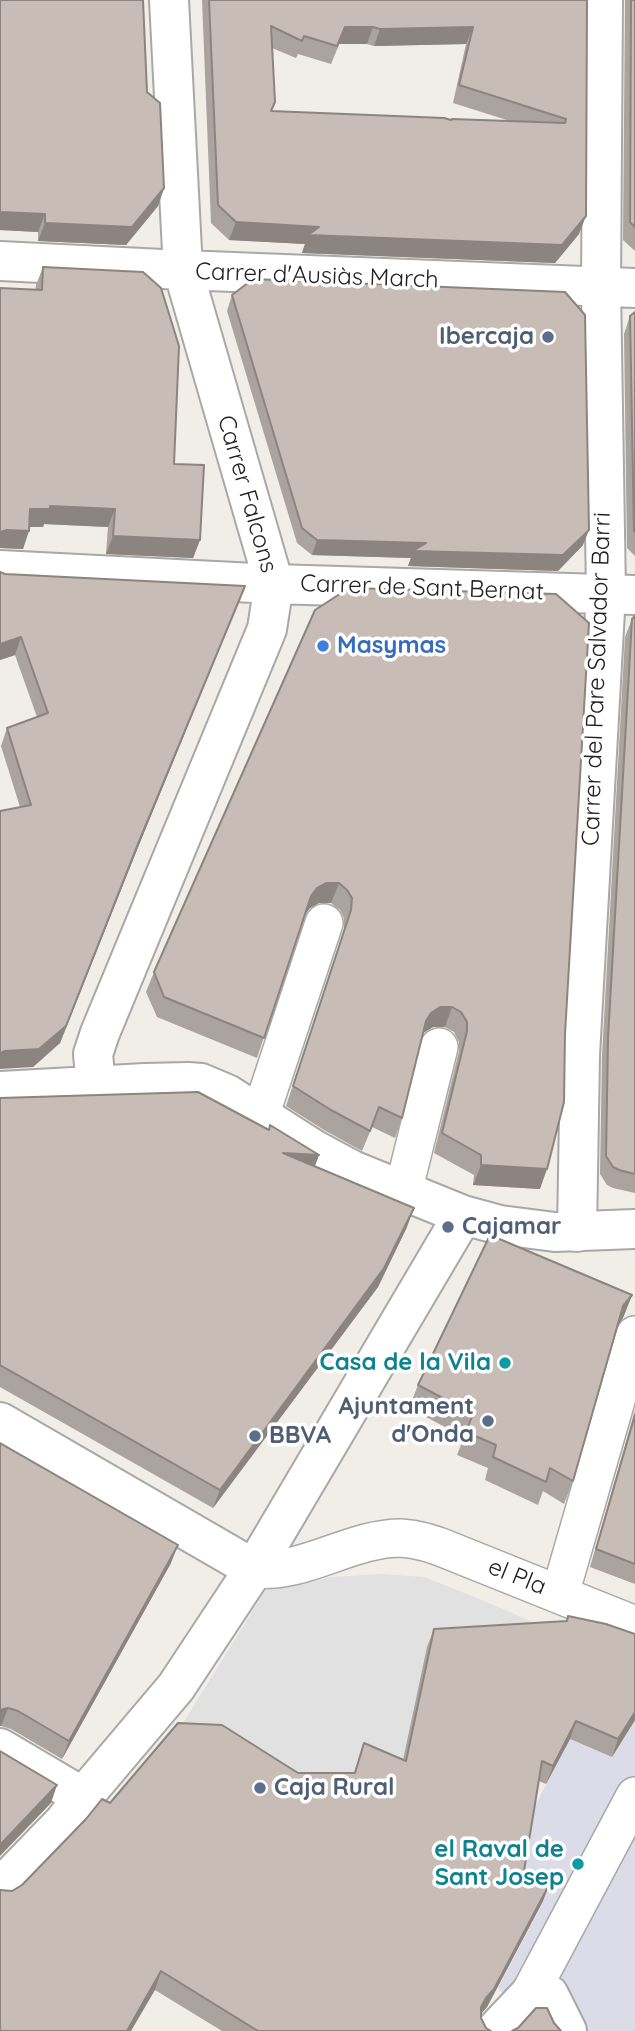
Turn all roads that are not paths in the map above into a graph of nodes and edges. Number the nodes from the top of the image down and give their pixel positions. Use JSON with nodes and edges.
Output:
{"nodes":[{"id":1,"x":169,"y":0,"type":"edge"},
{"id":2,"x":603,"y":0,"type":"edge"},
{"id":3,"x":0,"y":261,"type":"edge"},
{"id":4,"x":183,"y":270,"type":"junction"},
{"id":5,"x":618,"y":287,"type":"edge"},
{"id":6,"x":0,"y":570,"type":"edge"},
{"id":7,"x":274,"y":584,"type":"junction"},
{"id":8,"x":621,"y":594,"type":"edge"},
{"id":9,"x":324,"y":923,"type":"dead end"},
{"id":10,"x":439,"y":1047,"type":"dead end"},
{"id":11,"x":96,"y":1086,"type":"junction"},
{"id":12,"x":0,"y":1091,"type":"edge"},
{"id":13,"x":260,"y":1116,"type":"junction"},
{"id":14,"x":403,"y":1192,"type":"junction"},
{"id":15,"x":463,"y":1215,"type":"junction"},
{"id":16,"x":635,"y":1229,"type":"edge"},
{"id":17,"x":577,"y":1232,"type":"junction"},
{"id":18,"x":635,"y":1335,"type":"edge"},
{"id":19,"x":0,"y":1422,"type":"edge"},
{"id":20,"x":254,"y":1569,"type":"junction"},
{"id":21,"x":560,"y":1594,"type":"junction"},
{"id":22,"x":635,"y":1625,"type":"edge"},
{"id":23,"x":0,"y":1748,"type":"edge"},
{"id":24,"x":635,"y":1796,"type":"edge"},
{"id":25,"x":83,"y":1797,"type":"junction"},
{"id":26,"x":0,"y":1888,"type":"edge"},
{"id":27,"x":514,"y":2011,"type":"edge"},
{"id":28,"x":567,"y":2031,"type":"edge"}],
"edges":[{"from":1,"to":4,"type":"street","name":"Carrer Falcons"},
{"from":2,"to":5,"type":"street","name":"Carrer del Pare Salvador Barri"},
{"from":3,"to":4,"type":"street","name":"Carrer d'Ausiàs March"},
{"from":4,"to":5,"type":"street","name":"Carrer d'Ausiàs March"},
{"from":4,"to":7,"type":"street","name":"Carrer Falcons"},
{"from":5,"to":8,"type":"street","name":"Carrer del Pare Salvador Barri"},
{"from":6,"to":7,"type":"street","name":"Carrer de Sant Bernat"},
{"from":7,"to":8,"type":"street","name":"Carrer de Sant Bernat"},
{"from":7,"to":11,"type":"street","name":"Carrer Falcons"},
{"from":8,"to":17,"type":"street","name":"Carrer del Pare Salvador Barri"},
{"from":9,"to":13,"type":"street"},
{"from":10,"to":14,"type":"street"},
{"from":11,"to":12,"type":"street"},
{"from":11,"to":13,"type":"street"},
{"from":13,"to":14,"type":"street"},
{"from":14,"to":15,"type":"street"},
{"from":15,"to":17,"type":"street"},
{"from":15,"to":20,"type":"street"},
{"from":16,"to":17,"type":"street"},
{"from":18,"to":21,"type":"street","name":"el Pla"},
{"from":19,"to":20,"type":"street"},
{"from":20,"to":21,"type":"street","name":"el Pla"},
{"from":20,"to":25,"type":"street"},
{"from":21,"to":22,"type":"street"},
{"from":23,"to":25,"type":"street"},
{"from":24,"to":27,"type":"street"},
{"from":25,"to":26,"type":"street"},
{"from":27,"to":28,"type":"street"}]}
